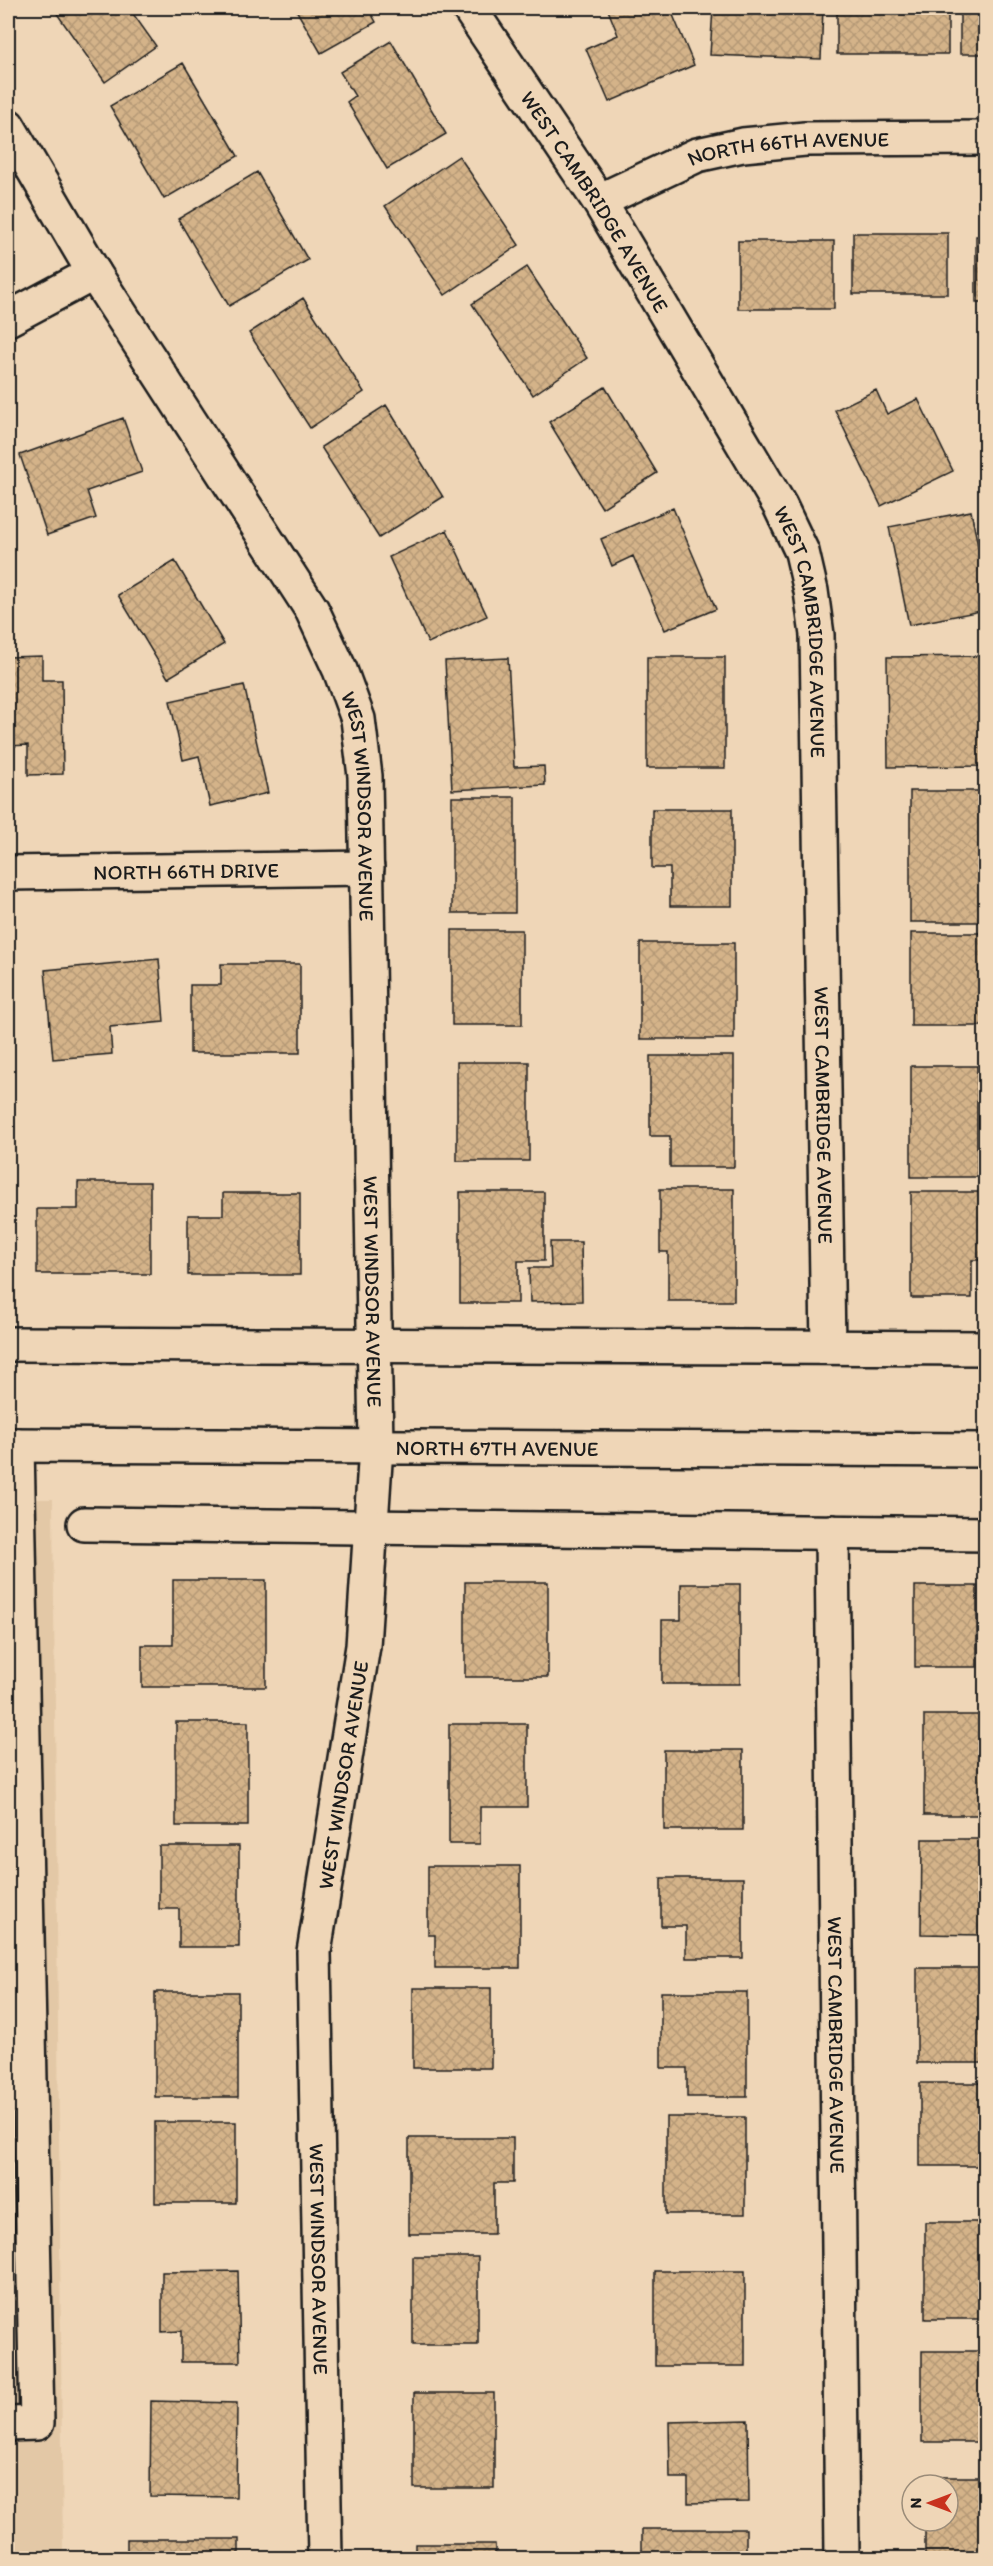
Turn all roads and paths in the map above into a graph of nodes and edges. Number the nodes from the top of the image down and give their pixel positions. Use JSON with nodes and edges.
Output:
{"nodes":[{"id":1,"x":469,"y":8,"type":"edge"},
{"id":2,"x":8,"y":126,"type":"edge"},
{"id":3,"x":986,"y":138,"type":"edge"},
{"id":4,"x":599,"y":201,"type":"junction"},
{"id":5,"x":94,"y":273,"type":"junction"},
{"id":6,"x":8,"y":319,"type":"edge"},
{"id":7,"x":367,"y":868,"type":"junction"},
{"id":8,"x":8,"y":873,"type":"edge"},
{"id":9,"x":8,"y":1344,"type":"edge"},
{"id":10,"x":374,"y":1344,"type":"junction"},
{"id":11,"x":828,"y":1347,"type":"junction"},
{"id":12,"x":986,"y":1347,"type":"edge"},
{"id":13,"x":13,"y":1445,"type":"edge"},
{"id":14,"x":376,"y":1447,"type":"junction"},
{"id":15,"x":986,"y":1450,"type":"edge"},
{"id":16,"x":84,"y":1524,"type":"dead end"},
{"id":17,"x":370,"y":1527,"type":"junction"},
{"id":18,"x":832,"y":1532,"type":"junction"},
{"id":19,"x":986,"y":1534,"type":"edge"},
{"id":20,"x":8,"y":2424,"type":"edge"},
{"id":21,"x":325,"y":2559,"type":"edge"},
{"id":22,"x":842,"y":2559,"type":"edge"}],
"edges":[{"from":1,"to":4,"type":"street","name":"WEST CAMBRIDGE AVENUE"},
{"from":2,"to":5,"type":"street","name":"WEST WINDSOR AVENUE"},
{"from":3,"to":4,"type":"street","name":"NORTH 66TH AVENUE"},
{"from":4,"to":11,"type":"street","name":"WEST CAMBRIDGE AVENUE"},
{"from":5,"to":6,"type":"street"},
{"from":5,"to":7,"type":"street","name":"WEST WINDSOR AVENUE"},
{"from":7,"to":8,"type":"street","name":"NORTH 66TH DRIVE"},
{"from":7,"to":10,"type":"street","name":"WEST WINDSOR AVENUE"},
{"from":9,"to":10,"type":"street"},
{"from":10,"to":11,"type":"street"},
{"from":10,"to":14,"type":"street","name":"WEST WINDSOR AVENUE"},
{"from":11,"to":12,"type":"street"},
{"from":13,"to":14,"type":"street","name":"NORTH 67TH AVENUE"},
{"from":13,"to":20,"type":"street"},
{"from":14,"to":15,"type":"street","name":"NORTH 67TH AVENUE"},
{"from":14,"to":17,"type":"street","name":"WEST WINDSOR AVENUE"},
{"from":16,"to":17,"type":"street"},
{"from":17,"to":18,"type":"street"},
{"from":17,"to":21,"type":"street","name":"WEST WINDSOR AVENUE"},
{"from":18,"to":19,"type":"street"},
{"from":18,"to":22,"type":"street","name":"WEST CAMBRIDGE AVENUE"}]}
